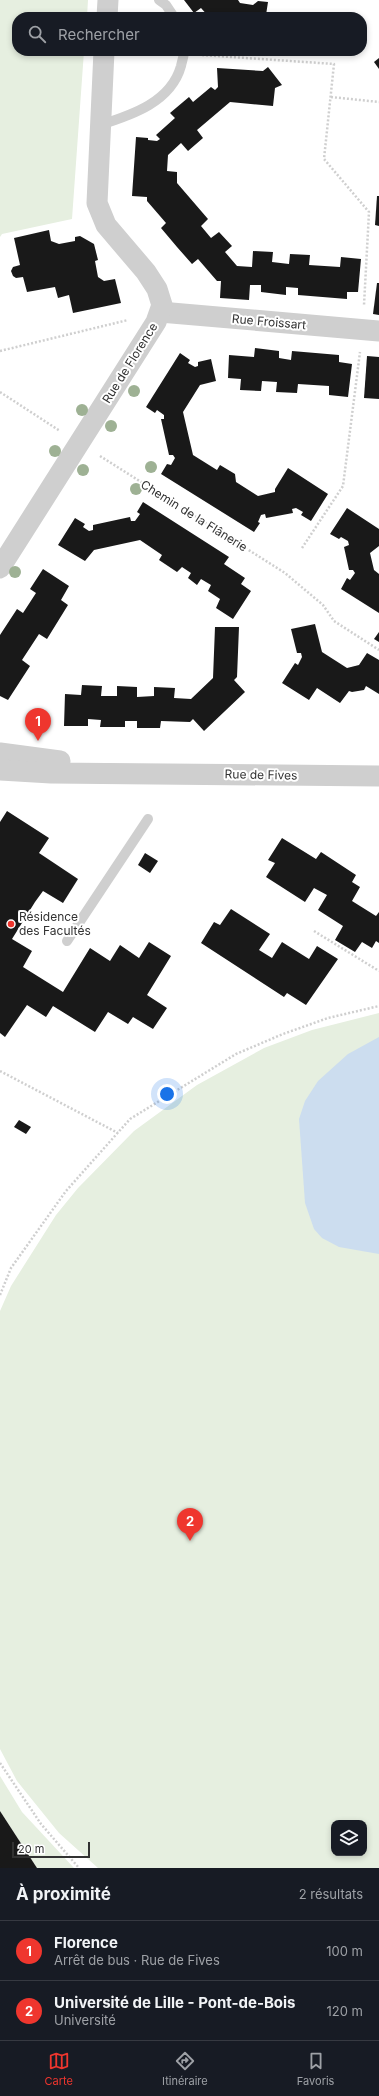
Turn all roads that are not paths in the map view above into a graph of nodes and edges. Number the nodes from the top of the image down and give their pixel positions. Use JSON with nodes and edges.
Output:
{"nodes":[{"id":1,"x":108,"y":0,"type":"edge"},
{"id":2,"x":159,"y":0,"type":"edge"},
{"id":3,"x":107,"y":12,"type":"edge"},
{"id":4,"x":171,"y":12,"type":"edge"},
{"id":5,"x":104,"y":56,"type":"edge"},
{"id":6,"x":183,"y":56,"type":"edge"},
{"id":7,"x":100,"y":125,"type":"junction"},
{"id":8,"x":160,"y":312,"type":"junction"},
{"id":9,"x":379,"y":331,"type":"edge"},
{"id":10,"x":0,"y":568,"type":"edge"},
{"id":11,"x":0,"y":753,"type":"edge"},
{"id":12,"x":0,"y":770,"type":"edge"},
{"id":13,"x":144,"y":773,"type":"junction"},
{"id":14,"x":379,"y":776,"type":"edge"},
{"id":15,"x":148,"y":819,"type":"dead end"},
{"id":16,"x":67,"y":941,"type":"dead end"}],
"edges":[{"from":1,"to":3,"type":"street"},
{"from":2,"to":4,"type":"lane"},
{"from":5,"to":7,"type":"street","name":"Rue de Florence"},
{"from":6,"to":7,"type":"lane"},
{"from":7,"to":8,"type":"street","name":"Rue de Florence"},
{"from":8,"to":9,"type":"street","name":"Rue Froissart"},
{"from":8,"to":10,"type":"street","name":"Rue de Florence"},
{"from":11,"to":13,"type":"street","name":"Rue de Fives"},
{"from":12,"to":13,"type":"street","name":"Rue de Fives"},
{"from":13,"to":14,"type":"street","name":"Rue de Fives"},
{"from":15,"to":16,"type":"lane"}]}
